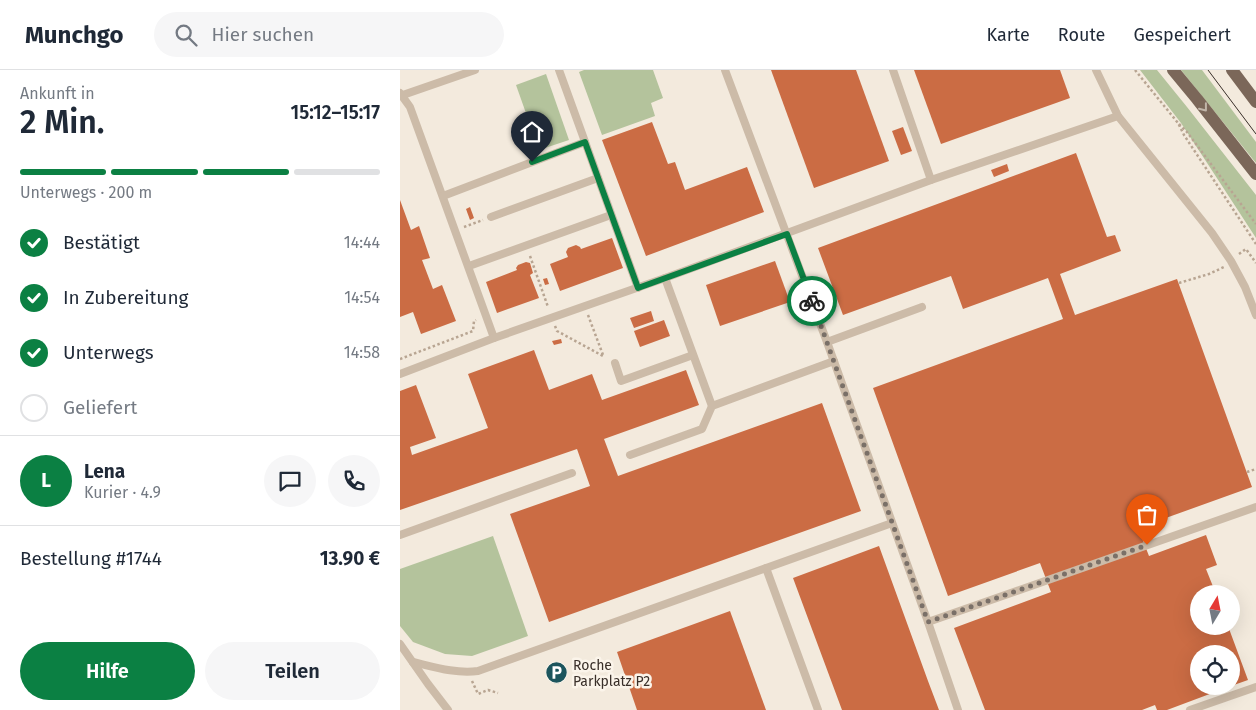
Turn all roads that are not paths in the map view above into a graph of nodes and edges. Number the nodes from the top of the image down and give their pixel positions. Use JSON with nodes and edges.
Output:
{"nodes":[{"id":1,"x":475,"y":70,"type":"edge"},
{"id":2,"x":559,"y":70,"type":"edge"},
{"id":3,"x":725,"y":70,"type":"edge"},
{"id":4,"x":893,"y":70,"type":"edge"},
{"id":5,"x":1096,"y":70,"type":"edge"},
{"id":6,"x":1173,"y":70,"type":"edge"},
{"id":7,"x":1232,"y":70,"type":"edge"},
{"id":8,"x":401,"y":95,"type":"edge"},
{"id":9,"x":1256,"y":102,"type":"edge"},
{"id":10,"x":1118,"y":116,"type":"junction"},
{"id":11,"x":585,"y":142,"type":"junction"},
{"id":12,"x":1256,"y":174,"type":"edge"},
{"id":13,"x":598,"y":178,"type":"junction"},
{"id":14,"x":931,"y":180,"type":"junction"},
{"id":15,"x":443,"y":196,"type":"junction"},
{"id":16,"x":611,"y":215,"type":"junction"},
{"id":17,"x":491,"y":217,"type":"road end"},
{"id":18,"x":787,"y":234,"type":"junction"},
{"id":19,"x":469,"y":266,"type":"junction"},
{"id":20,"x":665,"y":278,"type":"junction"},
{"id":21,"x":638,"y":288,"type":"junction"},
{"id":22,"x":922,"y":308,"type":"dead end"},
{"id":23,"x":1256,"y":314,"type":"edge"},
{"id":24,"x":494,"y":338,"type":"junction"},
{"id":25,"x":827,"y":342,"type":"junction"},
{"id":26,"x":693,"y":355,"type":"junction"},
{"id":27,"x":834,"y":361,"type":"junction"},
{"id":28,"x":615,"y":363,"type":"road end"},
{"id":29,"x":400,"y":374,"type":"edge"},
{"id":30,"x":712,"y":406,"type":"junction"},
{"id":31,"x":630,"y":455,"type":"dead end"},
{"id":32,"x":572,"y":473,"type":"dead end"},
{"id":33,"x":1256,"y":507,"type":"edge"},
{"id":34,"x":892,"y":523,"type":"junction"},
{"id":35,"x":400,"y":535,"type":"edge"},
{"id":36,"x":766,"y":568,"type":"junction"},
{"id":37,"x":928,"y":622,"type":"junction"},
{"id":38,"x":400,"y":644,"type":"edge"},
{"id":39,"x":413,"y":662,"type":"junction"},
{"id":40,"x":1256,"y":687,"type":"edge"},
{"id":41,"x":448,"y":710,"type":"edge"},
{"id":42,"x":818,"y":710,"type":"edge"},
{"id":43,"x":958,"y":710,"type":"edge"},
{"id":44,"x":1190,"y":710,"type":"edge"}],
"edges":[{"from":1,"to":8,"type":"lane"},
{"from":2,"to":11,"type":"lane"},
{"from":3,"to":18,"type":"lane"},
{"from":4,"to":14,"type":"lane"},
{"from":5,"to":10,"type":"lane"},
{"from":6,"to":12,"type":"main road","one_way":true},
{"from":7,"to":9,"type":"main road"},
{"from":8,"to":15,"type":"lane"},
{"from":10,"to":14,"type":"lane"},
{"from":10,"to":23,"type":"lane"},
{"from":11,"to":13,"type":"lane"},
{"from":11,"to":15,"type":"lane"},
{"from":13,"to":16,"type":"lane"},
{"from":13,"to":17,"type":"lane"},
{"from":14,"to":18,"type":"lane"},
{"from":15,"to":19,"type":"lane"},
{"from":16,"to":19,"type":"lane"},
{"from":16,"to":21,"type":"lane"},
{"from":18,"to":20,"type":"lane"},
{"from":18,"to":25,"type":"lane"},
{"from":19,"to":24,"type":"lane"},
{"from":20,"to":21,"type":"lane"},
{"from":20,"to":26,"type":"lane"},
{"from":21,"to":24,"type":"lane"},
{"from":22,"to":25,"type":"lane"},
{"from":24,"to":29,"type":"lane"},
{"from":25,"to":27,"type":"lane"},
{"from":26,"to":28,"type":"lane"},
{"from":26,"to":30,"type":"lane"},
{"from":27,"to":30,"type":"lane"},
{"from":27,"to":34,"type":"lane"},
{"from":30,"to":31,"type":"lane"},
{"from":32,"to":35,"type":"lane"},
{"from":33,"to":37,"type":"lane"},
{"from":34,"to":36,"type":"lane"},
{"from":34,"to":37,"type":"lane"},
{"from":36,"to":39,"type":"lane"},
{"from":36,"to":42,"type":"lane"},
{"from":37,"to":43,"type":"lane"},
{"from":38,"to":39,"type":"lane"},
{"from":39,"to":41,"type":"lane"},
{"from":40,"to":44,"type":"lane"}]}
